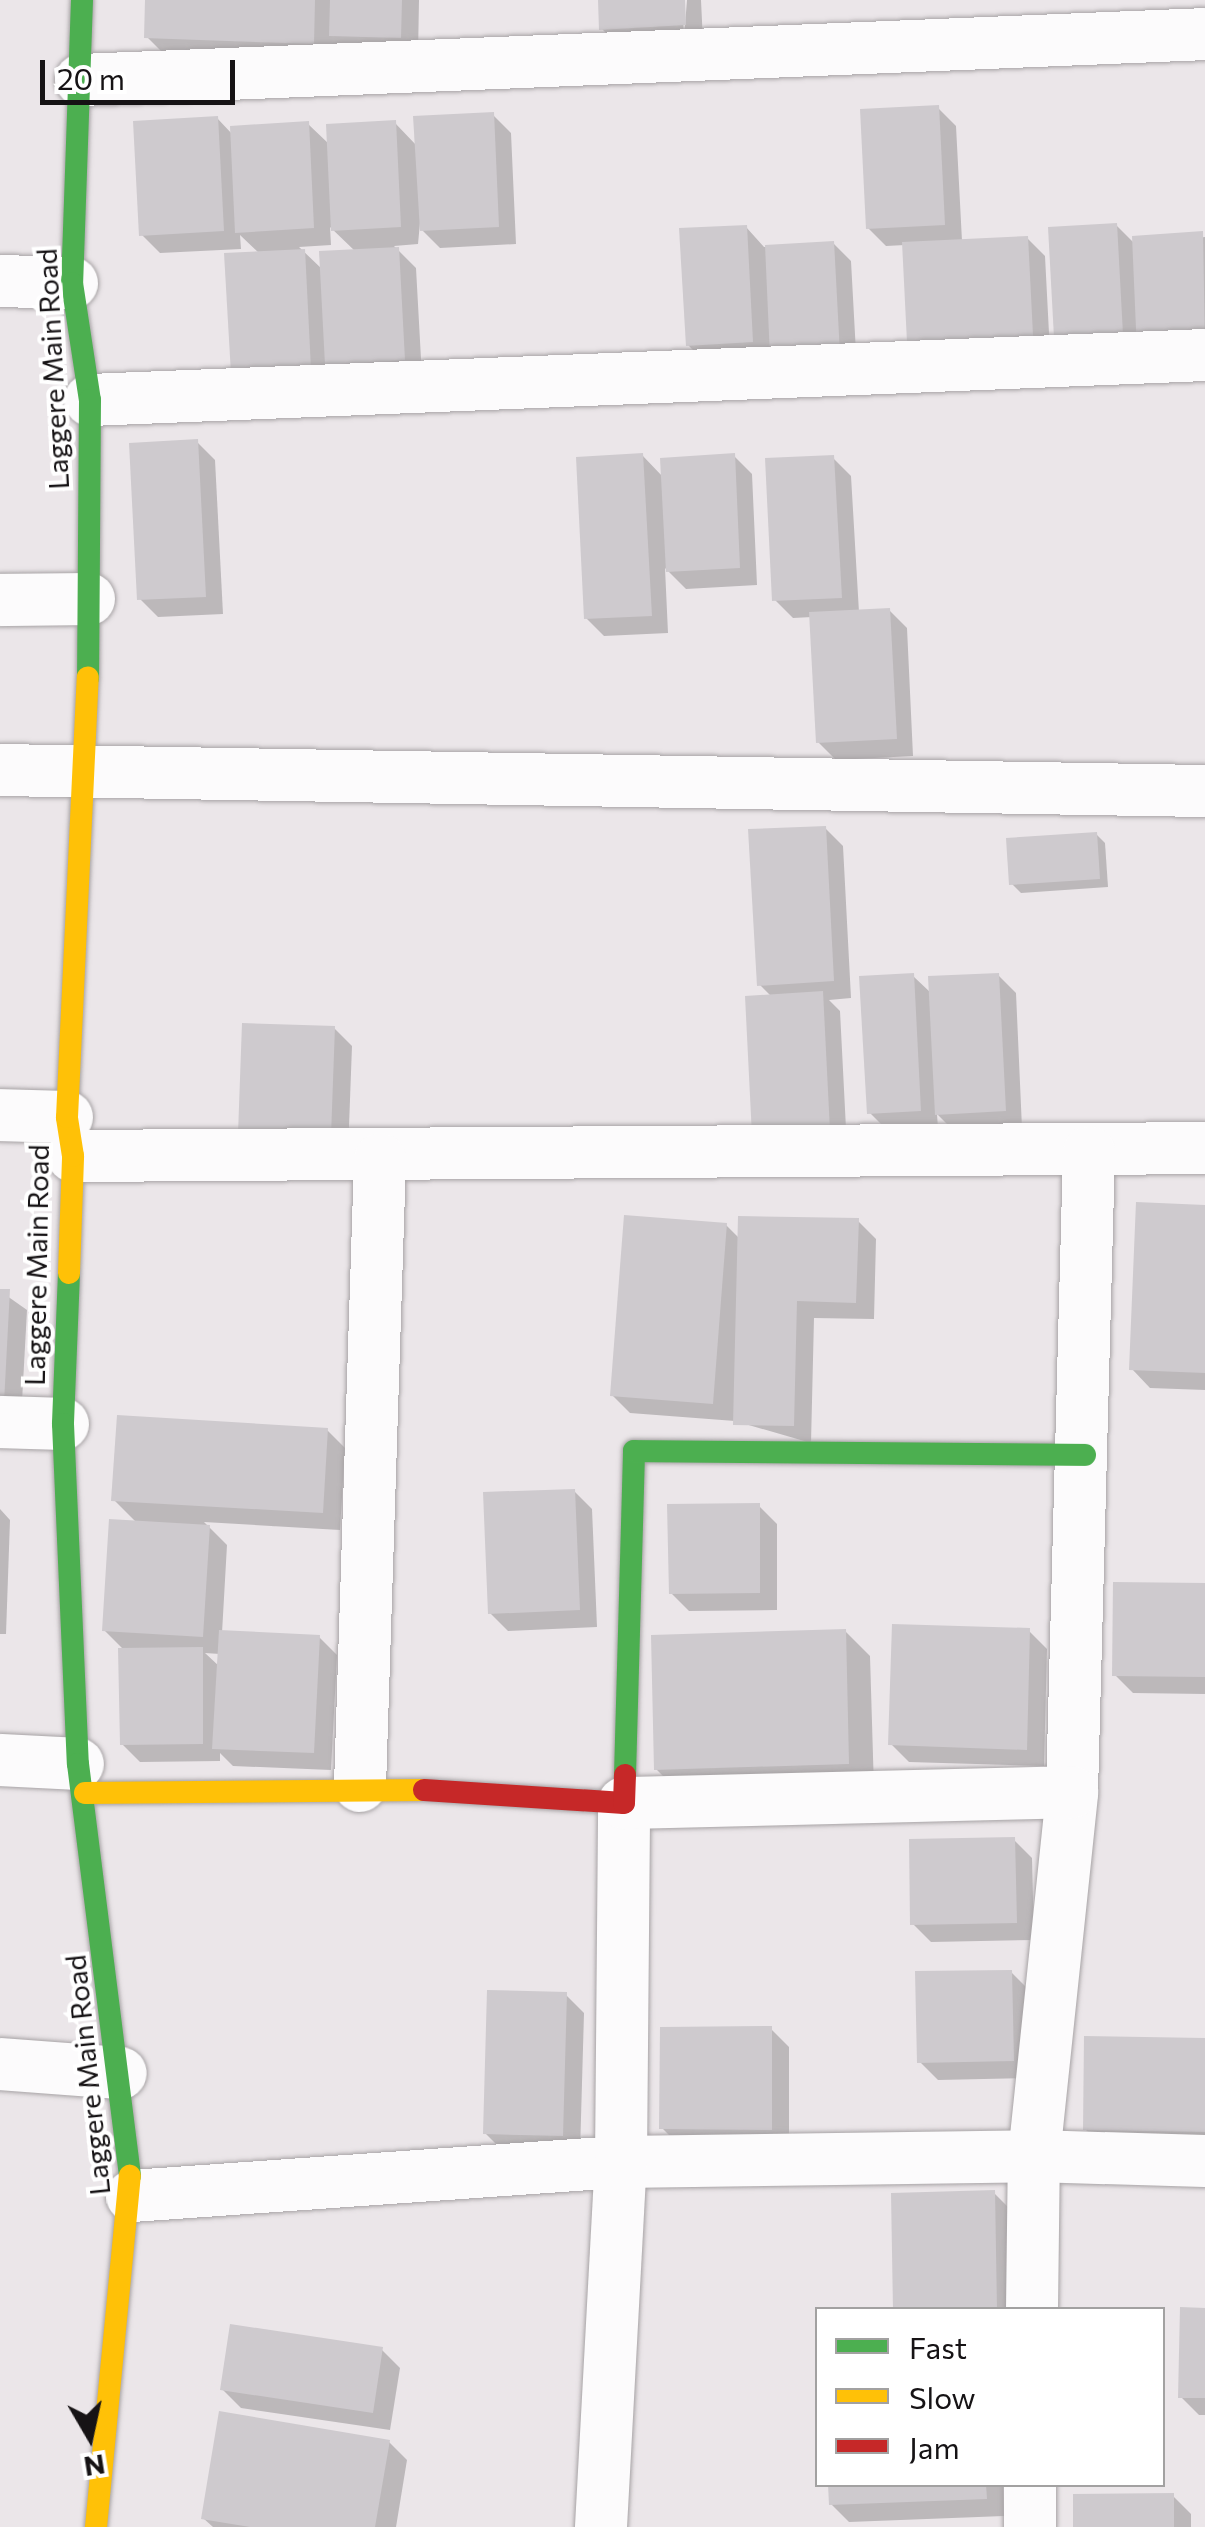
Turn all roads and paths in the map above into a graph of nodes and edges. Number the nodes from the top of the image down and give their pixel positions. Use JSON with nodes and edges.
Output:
{"nodes":[{"id":1,"x":82,"y":0,"type":"edge"},
{"id":2,"x":1205,"y":34,"type":"edge"},
{"id":3,"x":80,"y":80,"type":"junction"},
{"id":4,"x":0,"y":282,"type":"edge"},
{"id":5,"x":72,"y":283,"type":"junction"},
{"id":6,"x":1205,"y":355,"type":"edge"},
{"id":7,"x":90,"y":400,"type":"junction"},
{"id":8,"x":89,"y":599,"type":"junction"},
{"id":9,"x":0,"y":600,"type":"edge"},
{"id":10,"x":88,"y":767,"type":"junction"},
{"id":11,"x":0,"y":770,"type":"edge"},
{"id":12,"x":1205,"y":791,"type":"edge"},
{"id":13,"x":0,"y":1116,"type":"edge"},
{"id":14,"x":70,"y":1137,"type":"junction"},
{"id":15,"x":1205,"y":1148,"type":"edge"},
{"id":16,"x":1089,"y":1152,"type":"junction"},
{"id":17,"x":380,"y":1159,"type":"junction"},
{"id":18,"x":0,"y":1422,"type":"edge"},
{"id":19,"x":62,"y":1424,"type":"junction"},
{"id":20,"x":1085,"y":1455,"type":"junction"},
{"id":21,"x":0,"y":1760,"type":"edge"},
{"id":22,"x":81,"y":1778,"type":"junction"},
{"id":23,"x":360,"y":1786,"type":"junction"},
{"id":24,"x":1072,"y":1792,"type":"junction"},
{"id":25,"x":624,"y":1804,"type":"junction"},
{"id":26,"x":0,"y":2064,"type":"edge"},
{"id":27,"x":120,"y":2073,"type":"junction"},
{"id":28,"x":1034,"y":2156,"type":"junction"},
{"id":29,"x":1205,"y":2161,"type":"edge"},
{"id":30,"x":621,"y":2162,"type":"junction"},
{"id":31,"x":132,"y":2196,"type":"junction"},
{"id":32,"x":1032,"y":2307,"type":"edge"},
{"id":33,"x":1030,"y":2487,"type":"edge"},
{"id":34,"x":96,"y":2527,"type":"edge"},
{"id":35,"x":600,"y":2527,"type":"edge"},
{"id":36,"x":1030,"y":2527,"type":"edge"}],
"edges":[{"from":1,"to":3,"type":"street","name":"Laggere Main Road"},
{"from":2,"to":3,"type":"street"},
{"from":3,"to":5,"type":"street","name":"Laggere Main Road"},
{"from":4,"to":5,"type":"street"},
{"from":5,"to":7,"type":"street","name":"Laggere Main Road"},
{"from":6,"to":7,"type":"street"},
{"from":7,"to":8,"type":"street","name":"Laggere Main Road"},
{"from":8,"to":9,"type":"street"},
{"from":8,"to":10,"type":"street","name":"Laggere Main Road"},
{"from":10,"to":11,"type":"street"},
{"from":10,"to":12,"type":"street"},
{"from":10,"to":14,"type":"street","name":"Laggere Main Road"},
{"from":13,"to":14,"type":"street"},
{"from":14,"to":17,"type":"street"},
{"from":14,"to":19,"type":"street","name":"Laggere Main Road"},
{"from":15,"to":16,"type":"street"},
{"from":16,"to":17,"type":"street"},
{"from":16,"to":20,"type":"street"},
{"from":17,"to":23,"type":"street"},
{"from":18,"to":19,"type":"street"},
{"from":19,"to":22,"type":"street","name":"Laggere Main Road"},
{"from":20,"to":24,"type":"street"},
{"from":20,"to":25,"type":"street"},
{"from":21,"to":22,"type":"street"},
{"from":22,"to":23,"type":"street"},
{"from":22,"to":27,"type":"street","name":"Laggere Main Road"},
{"from":23,"to":25,"type":"street"},
{"from":24,"to":25,"type":"street"},
{"from":24,"to":28,"type":"street"},
{"from":25,"to":30,"type":"street"},
{"from":26,"to":27,"type":"street"},
{"from":27,"to":31,"type":"street","name":"Laggere Main Road"},
{"from":28,"to":29,"type":"street"},
{"from":28,"to":30,"type":"street"},
{"from":28,"to":32,"type":"street"},
{"from":30,"to":31,"type":"street"},
{"from":30,"to":35,"type":"street"},
{"from":31,"to":34,"type":"street","name":"Laggere Main Road"},
{"from":33,"to":36,"type":"street"}]}
